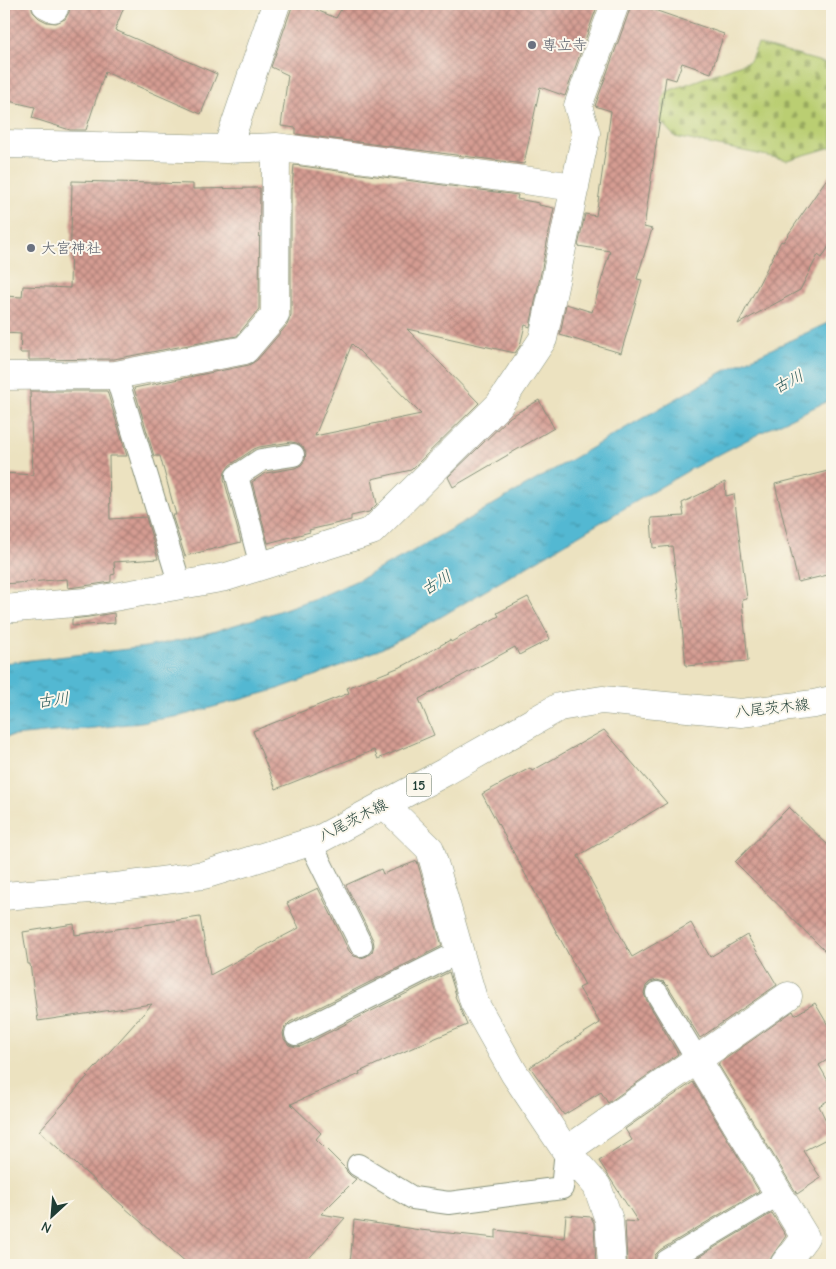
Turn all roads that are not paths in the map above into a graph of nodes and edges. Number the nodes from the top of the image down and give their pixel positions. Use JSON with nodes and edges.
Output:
{"nodes":[{"id":1,"x":46,"y":4,"type":"edge"},
{"id":2,"x":56,"y":4,"type":"edge"},
{"id":3,"x":276,"y":4,"type":"edge"},
{"id":4,"x":615,"y":4,"type":"edge"},
{"id":5,"x":4,"y":144,"type":"edge"},
{"id":6,"x":276,"y":147,"type":"junction"},
{"id":7,"x":227,"y":149,"type":"junction"},
{"id":8,"x":575,"y":187,"type":"junction"},
{"id":9,"x":116,"y":375,"type":"junction"},
{"id":10,"x":4,"y":376,"type":"edge"},
{"id":11,"x":294,"y":455,"type":"dead end"},
{"id":12,"x":261,"y":566,"type":"junction"},
{"id":13,"x":180,"y":585,"type":"junction"},
{"id":14,"x":4,"y":609,"type":"edge"},
{"id":15,"x":832,"y":700,"type":"edge"},
{"id":16,"x":384,"y":804,"type":"junction"},
{"id":17,"x":310,"y":842,"type":"junction"},
{"id":18,"x":4,"y":896,"type":"edge"},
{"id":19,"x":361,"y":945,"type":"dead end"},
{"id":20,"x":460,"y":952,"type":"junction"},
{"id":21,"x":657,"y":993,"type":"dead end"},
{"id":22,"x":788,"y":996,"type":"dead end"},
{"id":23,"x":296,"y":1034,"type":"dead end"},
{"id":24,"x":697,"y":1060,"type":"junction"},
{"id":25,"x":566,"y":1151,"type":"junction"},
{"id":26,"x":358,"y":1164,"type":"dead end"},
{"id":27,"x":779,"y":1194,"type":"junction"},
{"id":28,"x":667,"y":1261,"type":"dead end"},
{"id":29,"x":612,"y":1265,"type":"edge"},
{"id":30,"x":784,"y":1265,"type":"edge"}],
"edges":[{"from":1,"to":2,"type":"street"},
{"from":3,"to":7,"type":"street"},
{"from":4,"to":8,"type":"street"},
{"from":5,"to":7,"type":"street"},
{"from":6,"to":7,"type":"street"},
{"from":6,"to":8,"type":"street"},
{"from":6,"to":9,"type":"street"},
{"from":8,"to":12,"type":"street"},
{"from":9,"to":10,"type":"street"},
{"from":9,"to":13,"type":"lane"},
{"from":11,"to":12,"type":"lane"},
{"from":12,"to":13,"type":"street"},
{"from":13,"to":14,"type":"street"},
{"from":15,"to":16,"type":"street","name":"八尾茨木線","number":"15"},
{"from":16,"to":17,"type":"street","name":"八尾茨木線","number":"15"},
{"from":16,"to":20,"type":"street"},
{"from":17,"to":18,"type":"street","name":"八尾茨木線","number":"15"},
{"from":17,"to":19,"type":"lane"},
{"from":20,"to":23,"type":"lane"},
{"from":20,"to":25,"type":"street"},
{"from":21,"to":24,"type":"lane"},
{"from":22,"to":24,"type":"street"},
{"from":24,"to":25,"type":"street"},
{"from":24,"to":27,"type":"street"},
{"from":25,"to":26,"type":"lane"},
{"from":25,"to":29,"type":"street"},
{"from":27,"to":28,"type":"lane"},
{"from":27,"to":30,"type":"street"}]}
